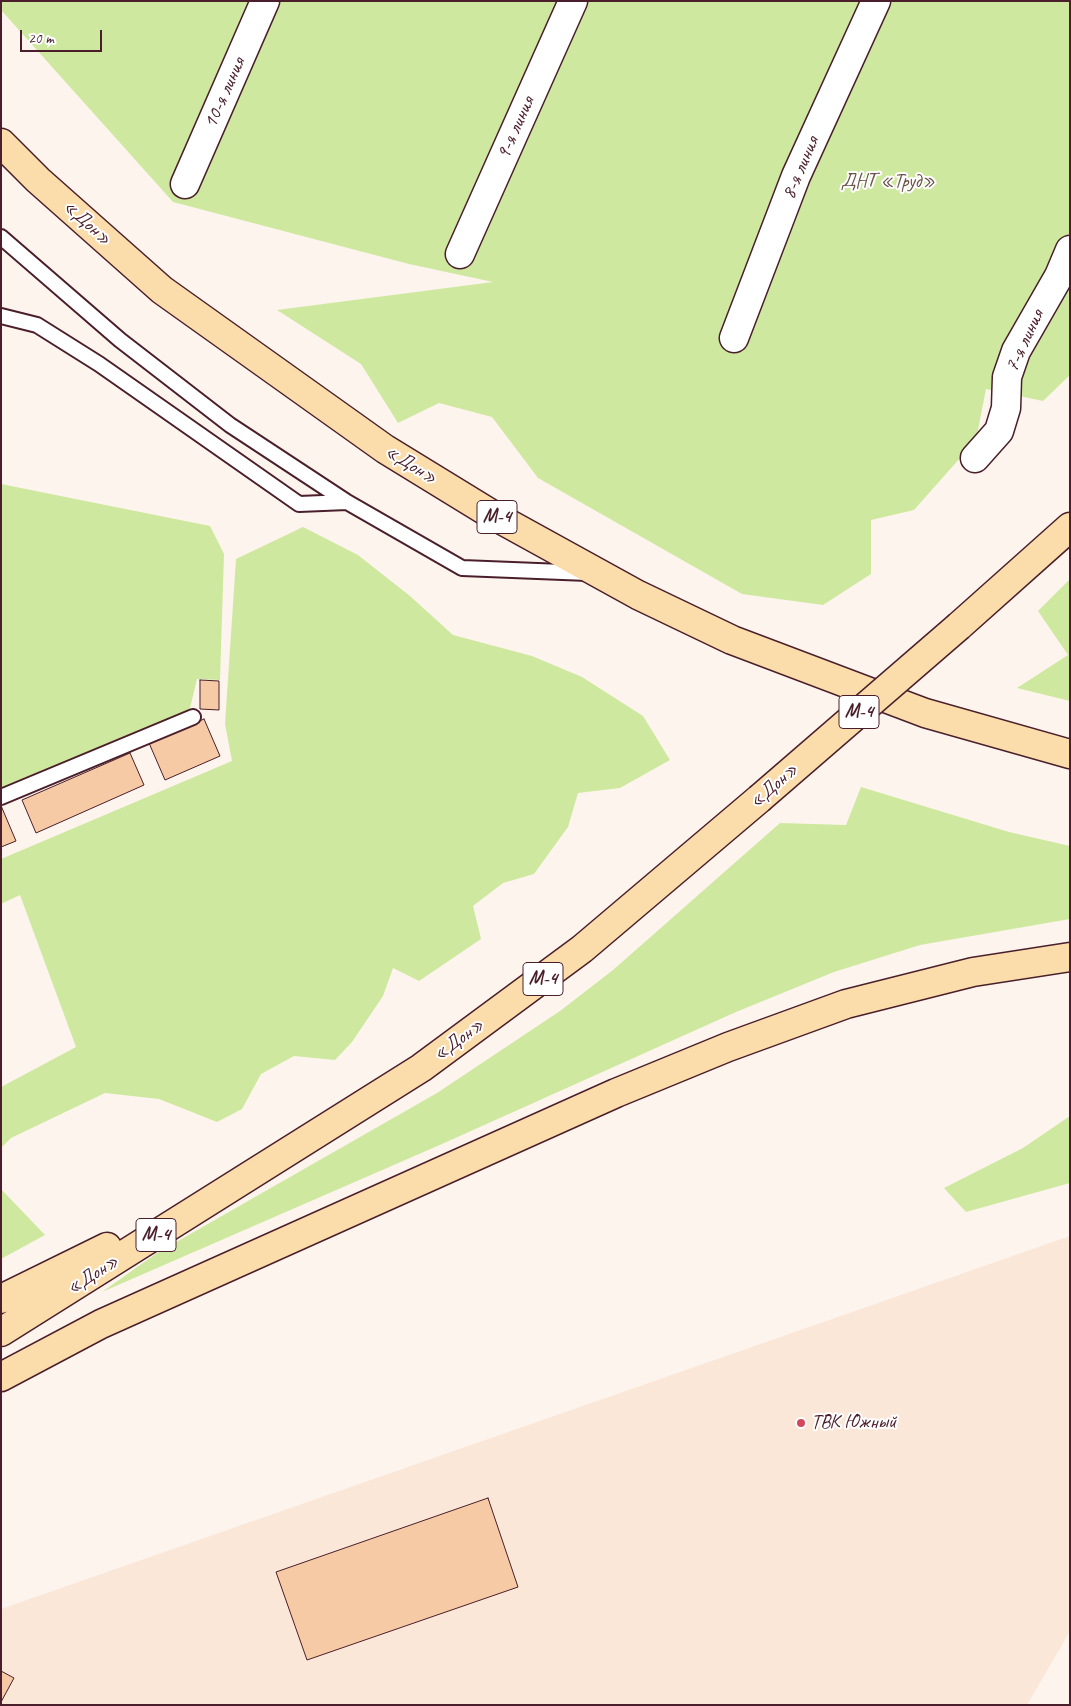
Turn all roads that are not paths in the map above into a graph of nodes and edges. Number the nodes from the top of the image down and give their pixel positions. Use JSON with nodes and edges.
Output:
{"nodes":[{"id":1,"x":266,"y":1,"type":"edge"},
{"id":2,"x":573,"y":1,"type":"edge"},
{"id":3,"x":876,"y":1,"type":"edge"},
{"id":4,"x":1,"y":143,"type":"edge"},
{"id":5,"x":185,"y":184,"type":"dead end"},
{"id":6,"x":1,"y":237,"type":"edge"},
{"id":7,"x":1070,"y":250,"type":"edge"},
{"id":8,"x":460,"y":254,"type":"dead end"},
{"id":9,"x":1,"y":316,"type":"edge"},
{"id":10,"x":734,"y":338,"type":"dead end"},
{"id":11,"x":975,"y":458,"type":"dead end"},
{"id":12,"x":347,"y":502,"type":"junction"},
{"id":13,"x":1070,"y":527,"type":"edge"},
{"id":14,"x":598,"y":574,"type":"junction"},
{"id":15,"x":193,"y":717,"type":"dead end"},
{"id":16,"x":1070,"y":754,"type":"edge"},
{"id":17,"x":1,"y":797,"type":"edge"},
{"id":18,"x":1070,"y":957,"type":"edge"},
{"id":19,"x":310,"y":1138,"type":"junction"},
{"id":20,"x":1,"y":1299,"type":"edge"},
{"id":21,"x":1,"y":1332,"type":"edge"},
{"id":22,"x":1,"y":1377,"type":"edge"}],
"edges":[{"from":1,"to":5,"type":"street","name":"10-я линия"},
{"from":2,"to":8,"type":"street","name":"9-я линия"},
{"from":3,"to":10,"type":"street","name":"8-я линия"},
{"from":4,"to":14,"type":"highway","name":"«Дон»","number":"М-4"},
{"from":6,"to":12,"type":"lane"},
{"from":7,"to":11,"type":"street","name":"7-я линия"},
{"from":9,"to":12,"type":"lane"},
{"from":12,"to":14,"type":"lane"},
{"from":13,"to":19,"type":"highway","name":"«Дон»","number":"М-4","bridge":true},
{"from":14,"to":16,"type":"highway","name":"«Дон»","number":"М-4"},
{"from":15,"to":17,"type":"lane"},
{"from":18,"to":22,"type":"highway"},
{"from":19,"to":20,"type":"highway"},
{"from":19,"to":21,"type":"highway","name":"«Дон»","number":"М-4"}]}
